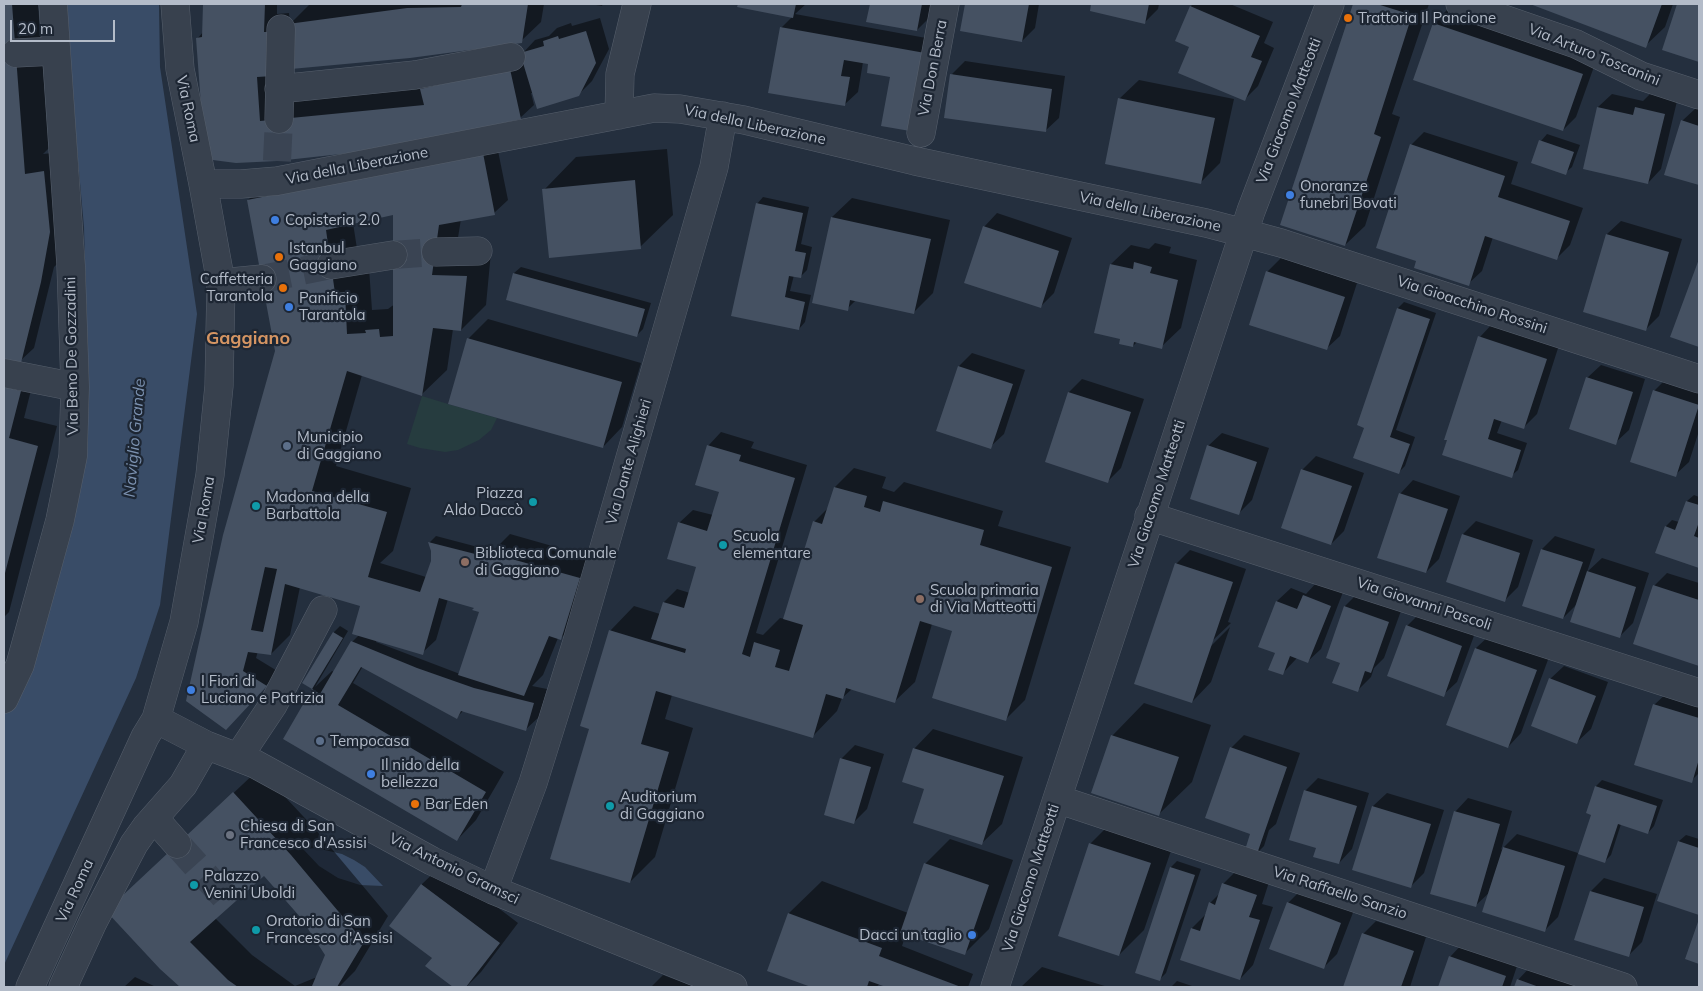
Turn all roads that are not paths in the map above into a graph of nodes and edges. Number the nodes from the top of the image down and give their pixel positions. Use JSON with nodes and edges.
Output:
{"nodes":[{"id":1,"x":53,"y":4,"type":"edge"},
{"id":2,"x":176,"y":4,"type":"edge"},
{"id":3,"x":638,"y":4,"type":"edge"},
{"id":4,"x":945,"y":4,"type":"edge"},
{"id":5,"x":1460,"y":4,"type":"edge"},
{"id":6,"x":1326,"y":5,"type":"edge"},
{"id":7,"x":281,"y":29,"type":"dead end"},
{"id":8,"x":56,"y":52,"type":"junction"},
{"id":9,"x":16,"y":53,"type":"dead end"},
{"id":10,"x":511,"y":57,"type":"dead end"},
{"id":11,"x":280,"y":89,"type":"junction"},
{"id":12,"x":1699,"y":95,"type":"edge"},
{"id":13,"x":619,"y":115,"type":"junction"},
{"id":14,"x":723,"y":116,"type":"junction"},
{"id":15,"x":279,"y":119,"type":"tunnel mouth"},
{"id":16,"x":921,"y":133,"type":"dead end"},
{"id":17,"x":203,"y":184,"type":"junction"},
{"id":18,"x":1244,"y":232,"type":"junction"},
{"id":19,"x":478,"y":251,"type":"dead end"},
{"id":20,"x":436,"y":252,"type":"tunnel mouth"},
{"id":21,"x":393,"y":255,"type":"tunnel mouth"},
{"id":22,"x":331,"y":265,"type":"tunnel mouth"},
{"id":23,"x":262,"y":279,"type":"tunnel mouth"},
{"id":24,"x":221,"y":283,"type":"junction"},
{"id":25,"x":4,"y":373,"type":"edge"},
{"id":26,"x":1699,"y":379,"type":"edge"},
{"id":27,"x":75,"y":387,"type":"junction"},
{"id":28,"x":1149,"y":516,"type":"junction"},
{"id":29,"x":323,"y":610,"type":"dead end"},
{"id":30,"x":1699,"y":693,"type":"edge"},
{"id":31,"x":4,"y":699,"type":"edge"},
{"id":32,"x":156,"y":719,"type":"junction"},
{"id":33,"x":206,"y":744,"type":"junction"},
{"id":34,"x":238,"y":756,"type":"junction"},
{"id":35,"x":1057,"y":800,"type":"junction"},
{"id":36,"x":154,"y":818,"type":"junction"},
{"id":37,"x":177,"y":844,"type":"tunnel mouth"},
{"id":38,"x":493,"y":890,"type":"junction"},
{"id":39,"x":30,"y":987,"type":"edge"},
{"id":40,"x":63,"y":987,"type":"edge"},
{"id":41,"x":733,"y":987,"type":"edge"},
{"id":42,"x":995,"y":987,"type":"edge"},
{"id":43,"x":1623,"y":987,"type":"edge"}],
"edges":[{"from":1,"to":8,"type":"street","name":"Via Beno De Gozzadini"},
{"from":2,"to":17,"type":"street","name":"Via Roma"},
{"from":3,"to":13,"type":"street"},
{"from":4,"to":16,"type":"street","name":"Via Don Berra"},
{"from":5,"to":12,"type":"street","name":"Via Arturo Toscanini"},
{"from":6,"to":18,"type":"street","name":"Via Giacomo Matteotti"},
{"from":7,"to":11,"type":"street"},
{"from":8,"to":9,"type":"street"},
{"from":8,"to":27,"type":"street","name":"Via Beno De Gozzadini"},
{"from":10,"to":11,"type":"street"},
{"from":11,"to":15,"type":"street"},
{"from":13,"to":14,"type":"street","name":"Via della Liberazione"},
{"from":13,"to":17,"type":"street","name":"Via della Liberazione"},
{"from":14,"to":18,"type":"street","name":"Via della Liberazione"},
{"from":14,"to":38,"type":"street","name":"Via Dante Alighieri"},
{"from":17,"to":24,"type":"street","name":"Via Roma"},
{"from":18,"to":26,"type":"street","name":"Via Gioacchino Rossini"},
{"from":18,"to":28,"type":"street","name":"Via Giacomo Matteotti"},
{"from":19,"to":20,"type":"street"},
{"from":21,"to":22,"type":"street"},
{"from":23,"to":24,"type":"street"},
{"from":24,"to":32,"type":"street","name":"Via Roma"},
{"from":25,"to":27,"type":"street"},
{"from":27,"to":31,"type":"street","name":"Via Beno De Gozzadini"},
{"from":28,"to":30,"type":"street","name":"Via Giovanni Pascoli"},
{"from":28,"to":35,"type":"street","name":"Via Giacomo Matteotti"},
{"from":29,"to":34,"type":"street"},
{"from":32,"to":33,"type":"street","name":"Via Antonio Gramsci"},
{"from":32,"to":39,"type":"street","name":"Via Roma"},
{"from":33,"to":34,"type":"street","name":"Via Antonio Gramsci"},
{"from":33,"to":36,"type":"street","name":"Via Roma"},
{"from":34,"to":38,"type":"street","name":"Via Antonio Gramsci"},
{"from":35,"to":42,"type":"street","name":"Via Giacomo Matteotti"},
{"from":35,"to":43,"type":"street","name":"Via Raffaello Sanzio"},
{"from":36,"to":37,"type":"street"},
{"from":36,"to":40,"type":"street","name":"Via Roma"},
{"from":38,"to":41,"type":"street","name":"Via Antonio Gramsci"}]}
